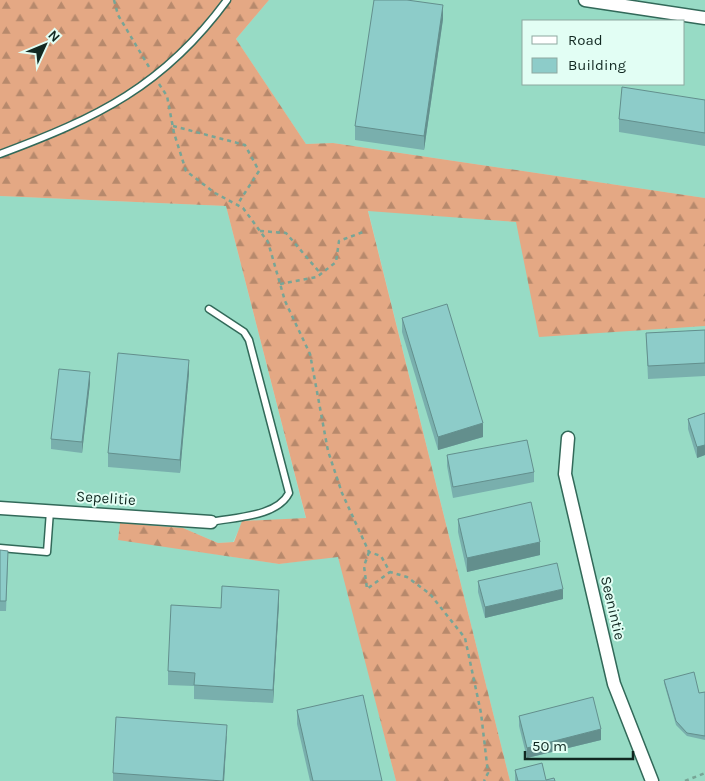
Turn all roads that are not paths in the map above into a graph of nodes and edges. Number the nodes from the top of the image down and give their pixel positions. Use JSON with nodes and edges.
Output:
{"nodes":[{"id":1,"x":227,"y":0,"type":"edge"},
{"id":2,"x":585,"y":0,"type":"edge"},
{"id":3,"x":705,"y":18,"type":"edge"},
{"id":4,"x":0,"y":154,"type":"edge"},
{"id":5,"x":209,"y":309,"type":"dead end"},
{"id":6,"x":568,"y":438,"type":"dead end"},
{"id":7,"x":0,"y":508,"type":"edge"},
{"id":8,"x":50,"y":511,"type":"junction"},
{"id":9,"x":211,"y":522,"type":"joint"},
{"id":10,"x":0,"y":548,"type":"edge"},
{"id":11,"x":652,"y":781,"type":"edge"}],
"edges":[{"from":1,"to":4,"type":"lane"},
{"from":2,"to":3,"type":"street"},
{"from":5,"to":9,"type":"lane"},
{"from":6,"to":11,"type":"street","name":"Seenintie"},
{"from":7,"to":8,"type":"street","name":"Sepelitie"},
{"from":8,"to":9,"type":"street","name":"Sepelitie"},
{"from":8,"to":10,"type":"lane"}]}
